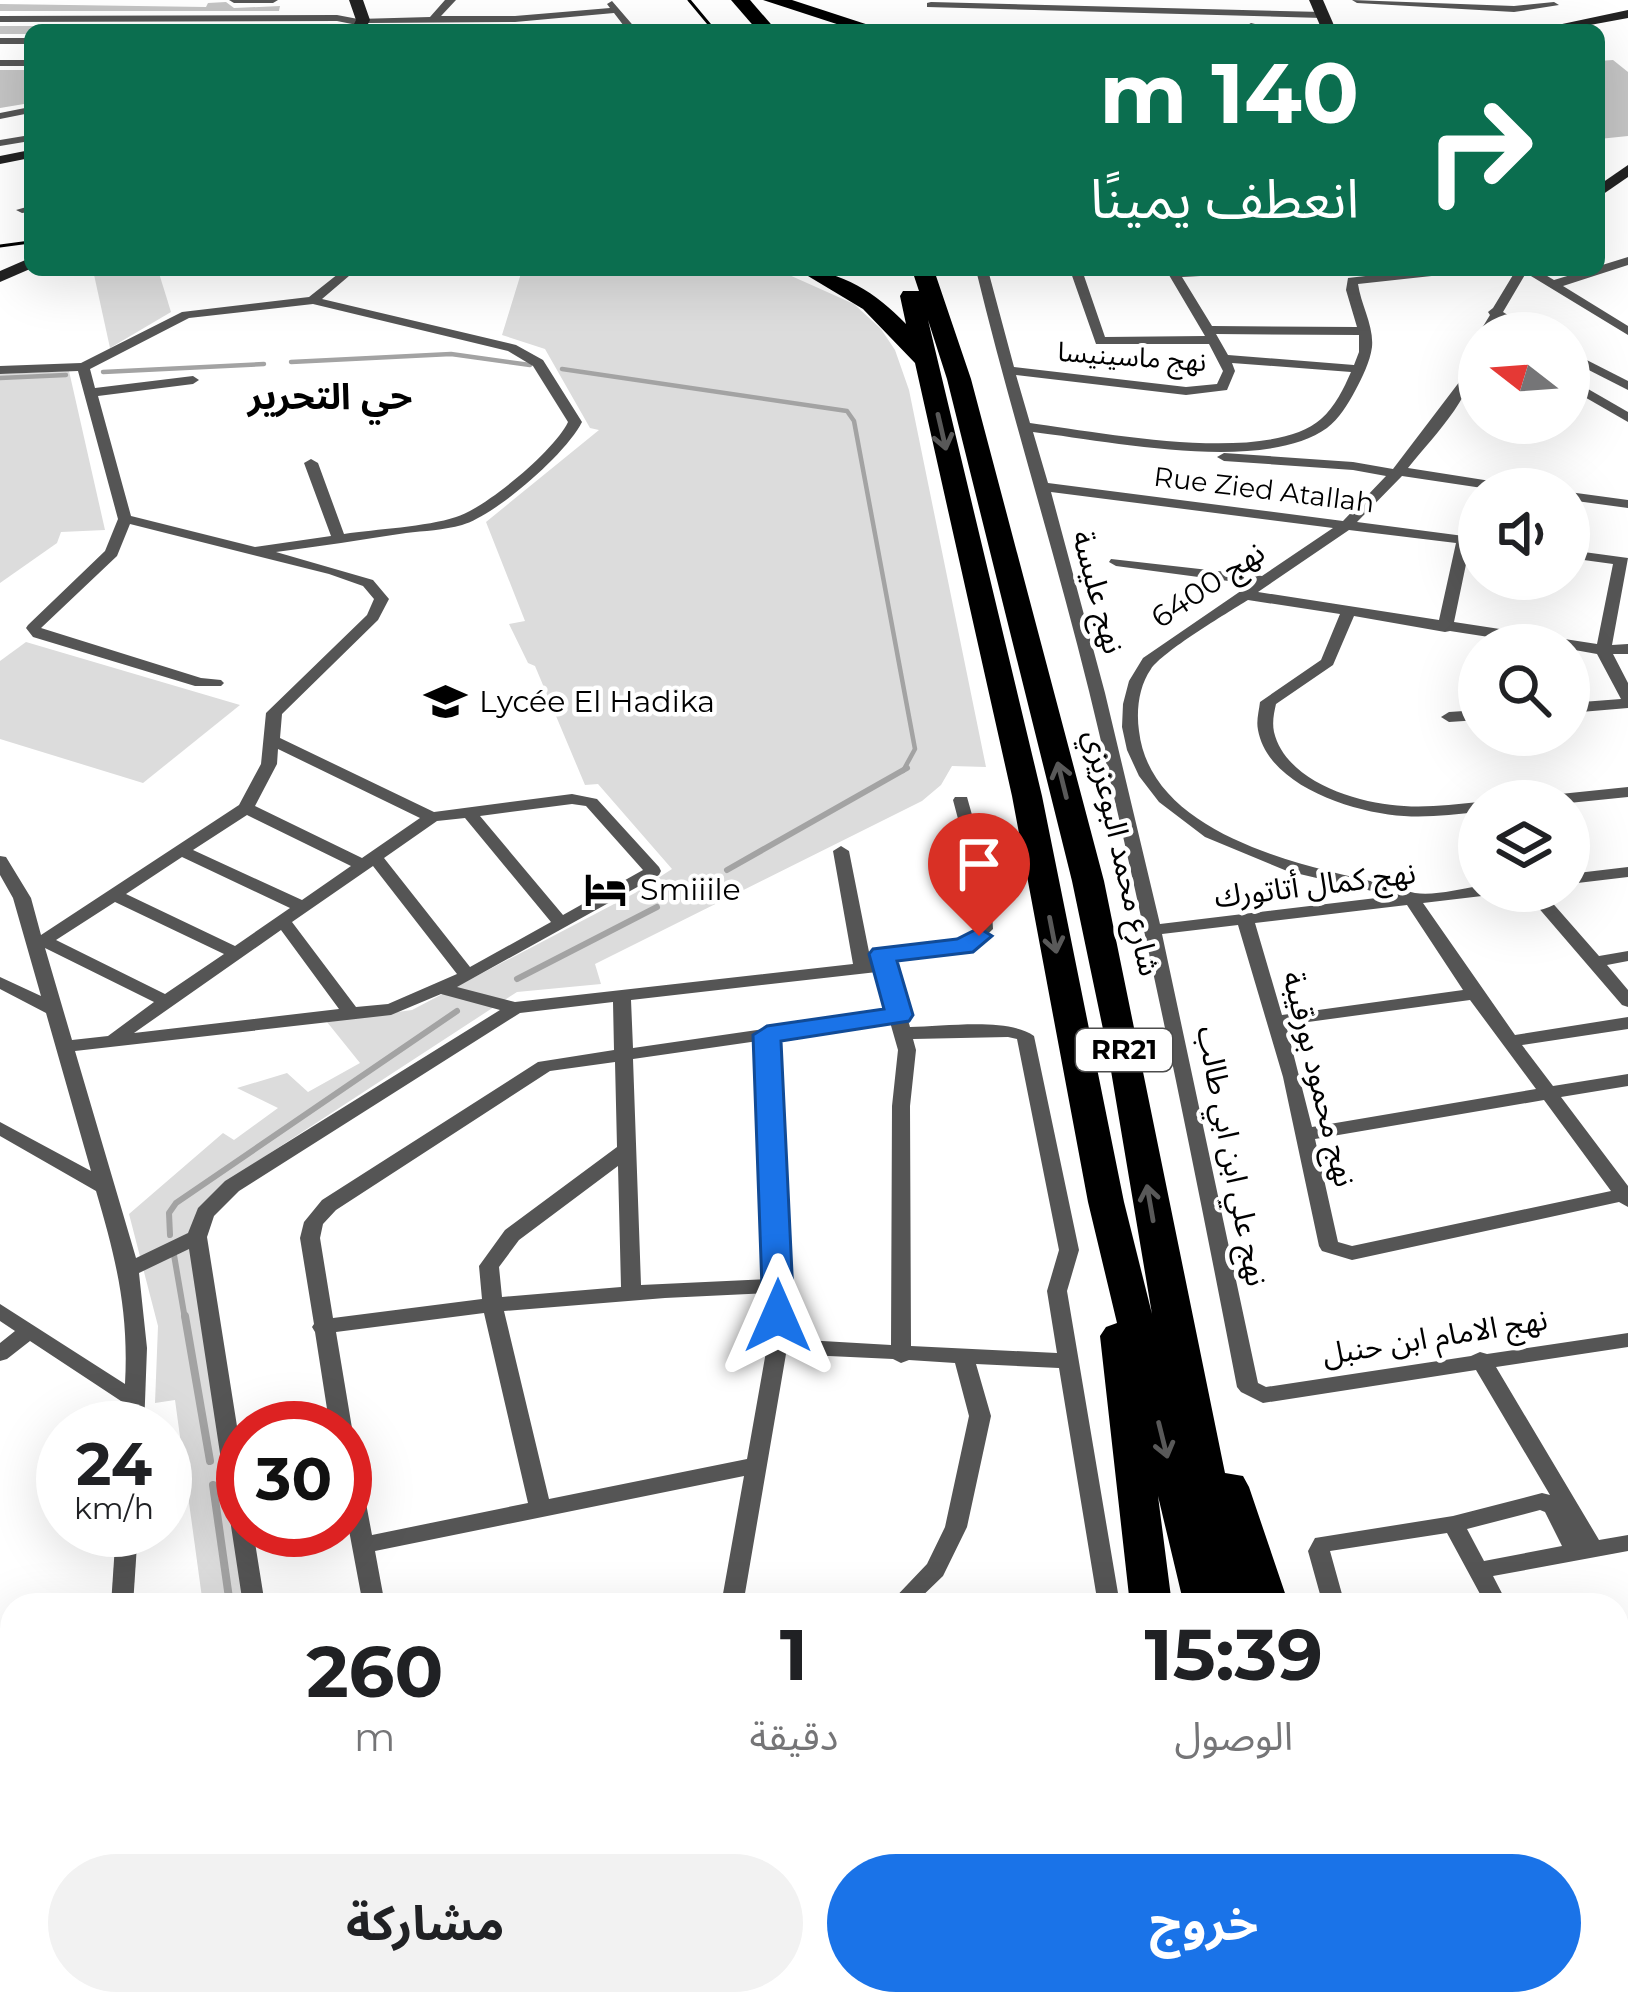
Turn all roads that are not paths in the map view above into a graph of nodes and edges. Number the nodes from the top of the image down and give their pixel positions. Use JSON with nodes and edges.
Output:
{"nodes":[{"id":1,"x":68,"y":0,"type":"edge"},
{"id":2,"x":116,"y":0,"type":"edge"},
{"id":3,"x":234,"y":0,"type":"edge"},
{"id":4,"x":272,"y":0,"type":"edge"},
{"id":5,"x":452,"y":0,"type":"edge"},
{"id":6,"x":502,"y":0,"type":"edge"},
{"id":7,"x":553,"y":0,"type":"edge"},
{"id":8,"x":739,"y":0,"type":"edge"},
{"id":9,"x":758,"y":0,"type":"edge"},
{"id":10,"x":772,"y":0,"type":"edge"},
{"id":11,"x":1357,"y":0,"type":"edge"},
{"id":12,"x":613,"y":5,"type":"edge"},
{"id":13,"x":931,"y":5,"type":"dead end"},
{"id":14,"x":1554,"y":5,"type":"dead end"},
{"id":15,"x":1136,"y":6,"type":"edge"},
{"id":16,"x":1319,"y":7,"type":"edge"},
{"id":17,"x":563,"y":15,"type":"junction"},
{"id":18,"x":1628,"y":16,"type":"edge"},
{"id":19,"x":360,"y":17,"type":"edge"},
{"id":20,"x":107,"y":18,"type":"junction"},
{"id":21,"x":55,"y":19,"type":"junction"},
{"id":22,"x":434,"y":19,"type":"junction"},
{"id":23,"x":1,"y":20,"type":"edge"},
{"id":24,"x":521,"y":22,"type":"edge"},
{"id":25,"x":218,"y":24,"type":"edge"},
{"id":26,"x":470,"y":24,"type":"edge"},
{"id":27,"x":761,"y":24,"type":"edge"},
{"id":28,"x":780,"y":24,"type":"edge"},
{"id":29,"x":854,"y":24,"type":"edge"},
{"id":30,"x":1578,"y":24,"type":"edge"},
{"id":31,"x":1596,"y":24,"type":"edge"},
{"id":32,"x":0,"y":63,"type":"edge"},
{"id":33,"x":24,"y":63,"type":"edge"},
{"id":34,"x":343,"y":276,"type":"edge"},
{"id":35,"x":820,"y":276,"type":"edge"},
{"id":36,"x":906,"y":276,"type":"edge"},
{"id":37,"x":924,"y":276,"type":"edge"},
{"id":38,"x":948,"y":276,"type":"edge"},
{"id":39,"x":983,"y":276,"type":"edge"},
{"id":40,"x":1078,"y":276,"type":"edge"},
{"id":41,"x":1175,"y":276,"type":"edge"},
{"id":42,"x":1397,"y":276,"type":"edge"},
{"id":43,"x":1521,"y":276,"type":"edge"},
{"id":44,"x":1538,"y":276,"type":"edge"},
{"id":45,"x":1580,"y":276,"type":"edge"},
{"id":46,"x":1555,"y":284,"type":"junction"},
{"id":47,"x":313,"y":300,"type":"junction"},
{"id":48,"x":1494,"y":312,"type":"edge"},
{"id":49,"x":1628,"y":316,"type":"edge"},
{"id":50,"x":928,"y":317,"type":"junction"},
{"id":51,"x":1608,"y":318,"type":"junction"},
{"id":52,"x":1365,"y":331,"type":"junction"},
{"id":53,"x":1628,"y":331,"type":"edge"},
{"id":54,"x":1210,"y":335,"type":"junction"},
{"id":55,"x":1224,"y":358,"type":"junction"},
{"id":56,"x":83,"y":367,"type":"junction"},
{"id":57,"x":1590,"y":367,"type":"edge"},
{"id":58,"x":1358,"y":369,"type":"junction"},
{"id":59,"x":0,"y":370,"type":"edge"},
{"id":60,"x":1006,"y":370,"type":"junction"},
{"id":61,"x":944,"y":379,"type":"junction"},
{"id":62,"x":193,"y":380,"type":"dead end"},
{"id":63,"x":1628,"y":386,"type":"edge"},
{"id":64,"x":1458,"y":392,"type":"edge"},
{"id":65,"x":89,"y":393,"type":"junction"},
{"id":66,"x":1590,"y":394,"type":"edge"},
{"id":67,"x":1627,"y":416,"type":"edge"},
{"id":68,"x":1027,"y":427,"type":"junction"},
{"id":69,"x":1224,"y":447,"type":"junction"},
{"id":70,"x":310,"y":464,"type":"dead end"},
{"id":71,"x":1398,"y":473,"type":"junction"},
{"id":72,"x":1458,"y":481,"type":"edge"},
{"id":73,"x":1043,"y":487,"type":"junction"},
{"id":74,"x":1590,"y":499,"type":"edge"},
{"id":75,"x":1628,"y":504,"type":"edge"},
{"id":76,"x":125,"y":519,"type":"junction"},
{"id":77,"x":1347,"y":525,"type":"junction"},
{"id":78,"x":1458,"y":539,"type":"edge"},
{"id":79,"x":340,"y":541,"type":"junction"},
{"id":80,"x":256,"y":550,"type":"junction"},
{"id":81,"x":1590,"y":557,"type":"edge"},
{"id":82,"x":1624,"y":561,"type":"edge"},
{"id":83,"x":1116,"y":562,"type":"dead end"},
{"id":84,"x":1264,"y":580,"type":"junction"},
{"id":85,"x":1458,"y":584,"type":"edge"},
{"id":86,"x":1247,"y":595,"type":"junction"},
{"id":87,"x":1348,"y":611,"type":"junction"},
{"id":88,"x":1444,"y":628,"type":"junction"},
{"id":89,"x":1628,"y":649,"type":"edge"},
{"id":90,"x":1603,"y":650,"type":"junction"},
{"id":91,"x":216,"y":683,"type":"dead end"},
{"id":92,"x":1628,"y":700,"type":"edge"},
{"id":93,"x":1590,"y":705,"type":"edge"},
{"id":94,"x":1458,"y":716,"type":"edge"},
{"id":95,"x":1450,"y":717,"type":"dead end"},
{"id":96,"x":269,"y":740,"type":"junction"},
{"id":97,"x":1133,"y":742,"type":"junction"},
{"id":98,"x":1109,"y":744,"type":"junction"},
{"id":99,"x":1628,"y":792,"type":"edge"},
{"id":100,"x":1590,"y":796,"type":"edge"},
{"id":101,"x":961,"y":800,"type":"dead end"},
{"id":102,"x":246,"y":808,"type":"junction"},
{"id":103,"x":1458,"y":809,"type":"edge"},
{"id":104,"x":471,"y":815,"type":"junction"},
{"id":105,"x":432,"y":817,"type":"junction"},
{"id":106,"x":182,"y":851,"type":"junction"},
{"id":107,"x":841,"y":851,"type":"dead end"},
{"id":108,"x":0,"y":861,"type":"edge"},
{"id":109,"x":368,"y":862,"type":"junction"},
{"id":110,"x":1628,"y":872,"type":"edge"},
{"id":111,"x":1590,"y":877,"type":"edge"},
{"id":112,"x":112,"y":894,"type":"junction"},
{"id":113,"x":1458,"y":894,"type":"edge"},
{"id":114,"x":1413,"y":901,"type":"junction"},
{"id":115,"x":301,"y":906,"type":"junction"},
{"id":116,"x":1552,"y":912,"type":"edge"},
{"id":117,"x":282,"y":920,"type":"junction"},
{"id":118,"x":1245,"y":920,"type":"junction"},
{"id":119,"x":562,"y":925,"type":"junction"},
{"id":120,"x":1154,"y":930,"type":"junction"},
{"id":121,"x":40,"y":943,"type":"junction"},
{"id":122,"x":236,"y":953,"type":"junction"},
{"id":123,"x":1628,"y":956,"type":"edge"},
{"id":124,"x":1596,"y":962,"type":"junction"},
{"id":125,"x":873,"y":967,"type":"junction"},
{"id":126,"x":468,"y":976,"type":"junction"},
{"id":127,"x":0,"y":982,"type":"edge"},
{"id":128,"x":442,"y":989,"type":"junction"},
{"id":129,"x":1475,"y":994,"type":"junction"},
{"id":130,"x":622,"y":996,"type":"junction"},
{"id":131,"x":1628,"y":1001,"type":"edge"},
{"id":132,"x":167,"y":1002,"type":"junction"},
{"id":133,"x":514,"y":1008,"type":"junction"},
{"id":134,"x":54,"y":1010,"type":"junction"},
{"id":135,"x":351,"y":1013,"type":"junction"},
{"id":136,"x":1276,"y":1021,"type":"junction"},
{"id":137,"x":1628,"y":1023,"type":"edge"},
{"id":138,"x":903,"y":1024,"type":"junction"},
{"id":139,"x":767,"y":1035,"type":"junction"},
{"id":140,"x":115,"y":1039,"type":"junction"},
{"id":141,"x":1510,"y":1041,"type":"junction"},
{"id":142,"x":68,"y":1046,"type":"junction"},
{"id":143,"x":627,"y":1052,"type":"junction"},
{"id":144,"x":1628,"y":1080,"type":"edge"},
{"id":145,"x":1547,"y":1094,"type":"junction"},
{"id":146,"x":0,"y":1129,"type":"edge"},
{"id":147,"x":1305,"y":1134,"type":"junction"},
{"id":148,"x":623,"y":1152,"type":"junction"},
{"id":149,"x":103,"y":1186,"type":"junction"},
{"id":150,"x":1626,"y":1198,"type":"edge"},
{"id":151,"x":1106,"y":1202,"type":"junction"},
{"id":152,"x":196,"y":1238,"type":"junction"},
{"id":153,"x":129,"y":1270,"type":"junction"},
{"id":154,"x":1163,"y":1277,"type":"junction"},
{"id":155,"x":780,"y":1286,"type":"junction"},
{"id":156,"x":631,"y":1290,"type":"junction"},
{"id":157,"x":492,"y":1301,"type":"junction"},
{"id":158,"x":0,"y":1311,"type":"edge"},
{"id":159,"x":322,"y":1327,"type":"junction"},
{"id":160,"x":29,"y":1331,"type":"junction"},
{"id":161,"x":1627,"y":1341,"type":"edge"},
{"id":162,"x":777,"y":1346,"type":"junction"},
{"id":163,"x":0,"y":1354,"type":"edge"},
{"id":164,"x":902,"y":1356,"type":"junction"},
{"id":165,"x":964,"y":1359,"type":"junction"},
{"id":166,"x":1480,"y":1359,"type":"junction"},
{"id":167,"x":1066,"y":1360,"type":"junction"},
{"id":168,"x":1252,"y":1392,"type":"joint"},
{"id":169,"x":134,"y":1400,"type":"joint"},
{"id":170,"x":336,"y":1401,"type":"edge"},
{"id":171,"x":756,"y":1465,"type":"junction"},
{"id":172,"x":540,"y":1509,"type":"junction"},
{"id":173,"x":1453,"y":1524,"type":"junction"},
{"id":174,"x":372,"y":1543,"type":"edge"},
{"id":175,"x":1628,"y":1543,"type":"edge"},
{"id":176,"x":1585,"y":1550,"type":"junction"},
{"id":177,"x":125,"y":1557,"type":"edge"},
{"id":178,"x":365,"y":1557,"type":"edge"},
{"id":179,"x":1480,"y":1570,"type":"junction"},
{"id":180,"x":123,"y":1593,"type":"edge"},
{"id":181,"x":252,"y":1593,"type":"edge"},
{"id":182,"x":372,"y":1593,"type":"edge"},
{"id":183,"x":734,"y":1593,"type":"edge"},
{"id":184,"x":911,"y":1593,"type":"edge"},
{"id":185,"x":1106,"y":1593,"type":"edge"},
{"id":186,"x":1150,"y":1593,"type":"edge"},
{"id":187,"x":1202,"y":1593,"type":"edge"},
{"id":188,"x":1231,"y":1593,"type":"edge"},
{"id":189,"x":1264,"y":1593,"type":"edge"},
{"id":190,"x":1331,"y":1593,"type":"edge"},
{"id":191,"x":1491,"y":1593,"type":"edge"}],
"edges":[{"from":1,"to":21,"type":"street"},
{"from":2,"to":20,"type":"street"},
{"from":3,"to":4,"type":"street"},
{"from":5,"to":22,"type":"street"},
{"from":6,"to":24,"type":"street"},
{"from":7,"to":17,"type":"street"},
{"from":8,"to":27,"type":"highway"},
{"from":9,"to":28,"type":"highway"},
{"from":10,"to":29,"type":"highway"},
{"from":11,"to":14,"type":"street"},
{"from":12,"to":17,"type":"street"},
{"from":13,"to":15,"type":"street"},
{"from":15,"to":16,"type":"street"},
{"from":17,"to":24,"type":"street"},
{"from":18,"to":30,"type":"main road"},
{"from":18,"to":31,"type":"main road"},
{"from":19,"to":22,"type":"street"},
{"from":19,"to":25,"type":"street"},
{"from":20,"to":21,"type":"street"},
{"from":20,"to":25,"type":"street"},
{"from":21,"to":23,"type":"street"},
{"from":22,"to":26,"type":"street"},
{"from":32,"to":33,"type":"street"},
{"from":34,"to":47,"type":"street"},
{"from":35,"to":61,"type":"highway"},
{"from":36,"to":50,"type":"highway","name":"شارع محمد البوعزيزي","number":"RR21"},
{"from":37,"to":50,"type":"highway","name":"شارع محمد البوعزيزي","number":"RR21"},
{"from":38,"to":61,"type":"highway"},
{"from":39,"to":60,"type":"street","name":"نهج عليسة"},
{"from":40,"to":54,"type":"street"},
{"from":41,"to":54,"type":"street"},
{"from":42,"to":52,"type":"street"},
{"from":43,"to":48,"type":"street"},
{"from":44,"to":46,"type":"street"},
{"from":45,"to":46,"type":"street"},
{"from":46,"to":51,"type":"street"},
{"from":47,"to":56,"type":"street"},
{"from":47,"to":79,"type":"street"},
{"from":49,"to":51,"type":"street"},
{"from":50,"to":61,"type":"highway","name":"شارع محمد البوعزيزي","number":"RR21"},
{"from":51,"to":53,"type":"street"},
{"from":52,"to":54,"type":"street"},
{"from":52,"to":58,"type":"street"},
{"from":54,"to":55,"type":"street"},
{"from":55,"to":58,"type":"street"},
{"from":55,"to":60,"type":"street","name":"نهج ماسينيسا"},
{"from":56,"to":59,"type":"street"},
{"from":56,"to":65,"type":"street"},
{"from":57,"to":63,"type":"street"},
{"from":58,"to":69,"type":"street"},
{"from":60,"to":68,"type":"street","name":"نهج عليسة"},
{"from":61,"to":151,"type":"highway","name":"شارع محمد البوعزيزي","number":"RR21","one_way":true},
{"from":154,"to":61,"type":"highway","name":"شارع محمد البوعزيزي","number":"RR21","one_way":true},
{"from":62,"to":65,"type":"street"},
{"from":64,"to":71,"type":"street","name":"نهج 6400"},
{"from":65,"to":76,"type":"street"},
{"from":66,"to":67,"type":"street"},
{"from":68,"to":69,"type":"street"},
{"from":68,"to":73,"type":"street","name":"نهج عليسة"},
{"from":69,"to":71,"type":"street"},
{"from":70,"to":79,"type":"street"},
{"from":71,"to":72,"type":"street"},
{"from":71,"to":77,"type":"street","name":"نهج 6400"},
{"from":73,"to":77,"type":"street","name":"Rue Zied Atallah"},
{"from":73,"to":98,"type":"street","name":"نهج عليسة"},
{"from":74,"to":75,"type":"street"},
{"from":76,"to":80,"type":"street"},
{"from":76,"to":91,"type":"street"},
{"from":77,"to":78,"type":"street","name":"Rue Zied Atallah"},
{"from":77,"to":84,"type":"street","name":"نهج 6400"},
{"from":79,"to":80,"type":"street"},
{"from":80,"to":96,"type":"street"},
{"from":81,"to":82,"type":"street"},
{"from":82,"to":90,"type":"street"},
{"from":83,"to":84,"type":"street"},
{"from":84,"to":86,"type":"street","name":"نهج 6400"},
{"from":85,"to":88,"type":"street"},
{"from":86,"to":87,"type":"street"},
{"from":86,"to":97,"type":"street","name":"نهج 6400"},
{"from":87,"to":88,"type":"street"},
{"from":87,"to":103,"type":"street"},
{"from":88,"to":90,"type":"street"},
{"from":89,"to":90,"type":"street"},
{"from":90,"to":92,"type":"street"},
{"from":92,"to":93,"type":"street"},
{"from":94,"to":95,"type":"street"},
{"from":96,"to":102,"type":"street"},
{"from":96,"to":105,"type":"street"},
{"from":97,"to":98,"type":"street"},
{"from":97,"to":114,"type":"street"},
{"from":98,"to":120,"type":"street","name":"نهج عليسة"},
{"from":99,"to":100,"type":"street"},
{"from":101,"to":125,"type":"street"},
{"from":102,"to":106,"type":"street"},
{"from":102,"to":109,"type":"street"},
{"from":104,"to":105,"type":"street"},
{"from":104,"to":119,"type":"street"},
{"from":104,"to":119,"type":"street"},
{"from":105,"to":109,"type":"street"},
{"from":106,"to":112,"type":"street"},
{"from":106,"to":115,"type":"street"},
{"from":107,"to":125,"type":"street"},
{"from":108,"to":121,"type":"street"},
{"from":109,"to":115,"type":"street"},
{"from":109,"to":126,"type":"street"},
{"from":110,"to":111,"type":"street"},
{"from":112,"to":121,"type":"street"},
{"from":112,"to":122,"type":"street"},
{"from":113,"to":114,"type":"street","name":"نهج كمال أتاتورك"},
{"from":114,"to":118,"type":"street","name":"نهج كمال أتاتورك"},
{"from":114,"to":129,"type":"street"},
{"from":115,"to":117,"type":"street"},
{"from":116,"to":124,"type":"street"},
{"from":117,"to":122,"type":"street"},
{"from":117,"to":135,"type":"street"},
{"from":118,"to":120,"type":"street","name":"نهج كمال أتاتورك"},
{"from":118,"to":136,"type":"street","name":"نهج محمود بورقيبة"},
{"from":119,"to":126,"type":"street"},
{"from":120,"to":168,"type":"street","name":"نهج علي ابن ابي طالب"},
{"from":121,"to":132,"type":"street"},
{"from":121,"to":134,"type":"street"},
{"from":122,"to":132,"type":"street"},
{"from":123,"to":124,"type":"street"},
{"from":124,"to":131,"type":"street"},
{"from":125,"to":130,"type":"street"},
{"from":125,"to":138,"type":"street"},
{"from":126,"to":128,"type":"street"},
{"from":127,"to":134,"type":"street"},
{"from":128,"to":133,"type":"street"},
{"from":128,"to":135,"type":"street"},
{"from":129,"to":136,"type":"street"},
{"from":129,"to":141,"type":"street"},
{"from":130,"to":133,"type":"street"},
{"from":130,"to":143,"type":"street"},
{"from":132,"to":140,"type":"street"},
{"from":133,"to":152,"type":"street"},
{"from":134,"to":142,"type":"street"},
{"from":135,"to":140,"type":"street"},
{"from":136,"to":147,"type":"street","name":"نهج محمود بورقيبة"},
{"from":137,"to":141,"type":"street"},
{"from":138,"to":139,"type":"street"},
{"from":138,"to":164,"type":"street"},
{"from":138,"to":167,"type":"street"},
{"from":139,"to":143,"type":"street"},
{"from":139,"to":155,"type":"street"},
{"from":140,"to":142,"type":"street"},
{"from":141,"to":145,"type":"street"},
{"from":142,"to":149,"type":"street"},
{"from":143,"to":148,"type":"street"},
{"from":143,"to":159,"type":"street"},
{"from":144,"to":145,"type":"street"},
{"from":145,"to":147,"type":"street"},
{"from":145,"to":150,"type":"street"},
{"from":146,"to":149,"type":"street"},
{"from":147,"to":150,"type":"street","name":"نهج محمود بورقيبة"},
{"from":148,"to":156,"type":"street"},
{"from":148,"to":157,"type":"street"},
{"from":149,"to":153,"type":"street"},
{"from":151,"to":186,"type":"highway"},
{"from":151,"to":187,"type":"highway","name":"شارع محمد البوعزيزي","number":"RR21","one_way":true},
{"from":152,"to":153,"type":"street"},
{"from":152,"to":181,"type":"street"},
{"from":153,"to":169,"type":"street"},
{"from":154,"to":188,"type":"highway","name":"شارع محمد البوعزيزي","number":"RR21"},
{"from":154,"to":189,"type":"highway"},
{"from":155,"to":156,"type":"street"},
{"from":155,"to":162,"type":"street"},
{"from":156,"to":157,"type":"street"},
{"from":157,"to":159,"type":"street"},
{"from":157,"to":172,"type":"street"},
{"from":158,"to":160,"type":"street"},
{"from":159,"to":170,"type":"street"},
{"from":160,"to":163,"type":"street"},
{"from":160,"to":169,"type":"street"},
{"from":161,"to":166,"type":"street","name":"نهج الامام ابن حنبل"},
{"from":162,"to":164,"type":"street"},
{"from":162,"to":171,"type":"street"},
{"from":164,"to":165,"type":"street"},
{"from":165,"to":167,"type":"street"},
{"from":165,"to":184,"type":"street"},
{"from":166,"to":168,"type":"street","name":"نهج الامام ابن حنبل"},
{"from":166,"to":176,"type":"street"},
{"from":167,"to":185,"type":"street"},
{"from":171,"to":172,"type":"street"},
{"from":171,"to":183,"type":"street"},
{"from":172,"to":174,"type":"street"},
{"from":173,"to":176,"type":"street"},
{"from":173,"to":179,"type":"street"},
{"from":173,"to":190,"type":"street"},
{"from":175,"to":176,"type":"street"},
{"from":176,"to":179,"type":"street"},
{"from":177,"to":180,"type":"street"},
{"from":178,"to":182,"type":"street"},
{"from":179,"to":191,"type":"street"}]}
